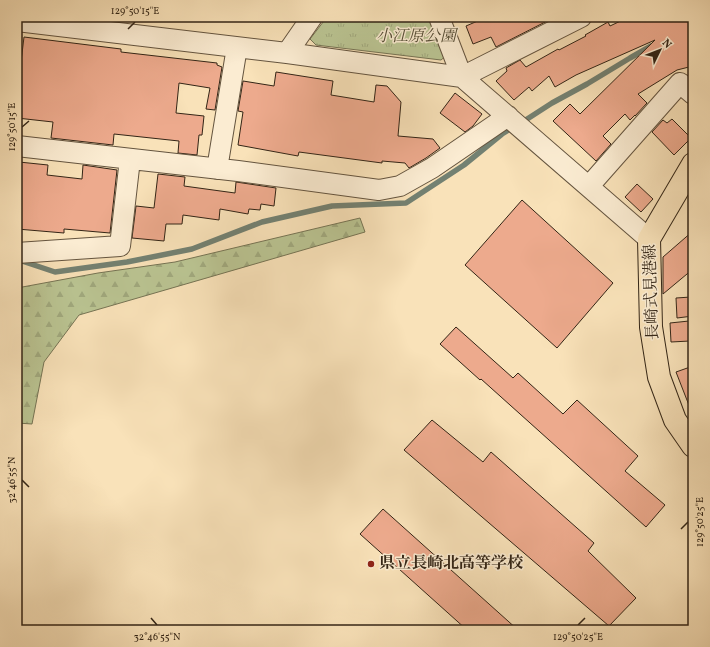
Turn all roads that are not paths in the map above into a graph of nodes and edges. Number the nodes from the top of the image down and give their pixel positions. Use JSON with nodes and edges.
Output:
{"nodes":[{"id":1,"x":312,"y":17,"type":"edge"},
{"id":2,"x":439,"y":17,"type":"edge"},
{"id":3,"x":569,"y":20,"type":"edge"},
{"id":4,"x":17,"y":21,"type":"edge"},
{"id":5,"x":61,"y":21,"type":"edge"},
{"id":6,"x":237,"y":47,"type":"junction"},
{"id":7,"x":287,"y":53,"type":"junction"},
{"id":8,"x":462,"y":77,"type":"junction"},
{"id":9,"x":693,"y":94,"type":"edge"},
{"id":10,"x":508,"y":116,"type":"junction"},
{"id":11,"x":17,"y":146,"type":"edge"},
{"id":12,"x":130,"y":159,"type":"junction"},
{"id":13,"x":693,"y":164,"type":"edge"},
{"id":14,"x":217,"y":169,"type":"junction"},
{"id":15,"x":589,"y":186,"type":"junction"},
{"id":16,"x":649,"y":238,"type":"junction"},
{"id":17,"x":17,"y":253,"type":"edge"},
{"id":18,"x":693,"y":446,"type":"edge"}],
"edges":[{"from":1,"to":7,"type":"street"},
{"from":2,"to":8,"type":"street"},
{"from":3,"to":8,"type":"street"},
{"from":4,"to":5,"type":"street"},
{"from":5,"to":6,"type":"street"},
{"from":6,"to":7,"type":"street"},
{"from":6,"to":14,"type":"street"},
{"from":7,"to":8,"type":"street"},
{"from":8,"to":10,"type":"street"},
{"from":9,"to":15,"type":"street"},
{"from":10,"to":14,"type":"street"},
{"from":10,"to":15,"type":"street"},
{"from":11,"to":12,"type":"street"},
{"from":12,"to":14,"type":"street"},
{"from":12,"to":17,"type":"street"},
{"from":13,"to":16,"type":"main road","name":"長崎式見港線"},
{"from":15,"to":16,"type":"street"},
{"from":16,"to":18,"type":"main road","name":"長崎式見港線"}]}
